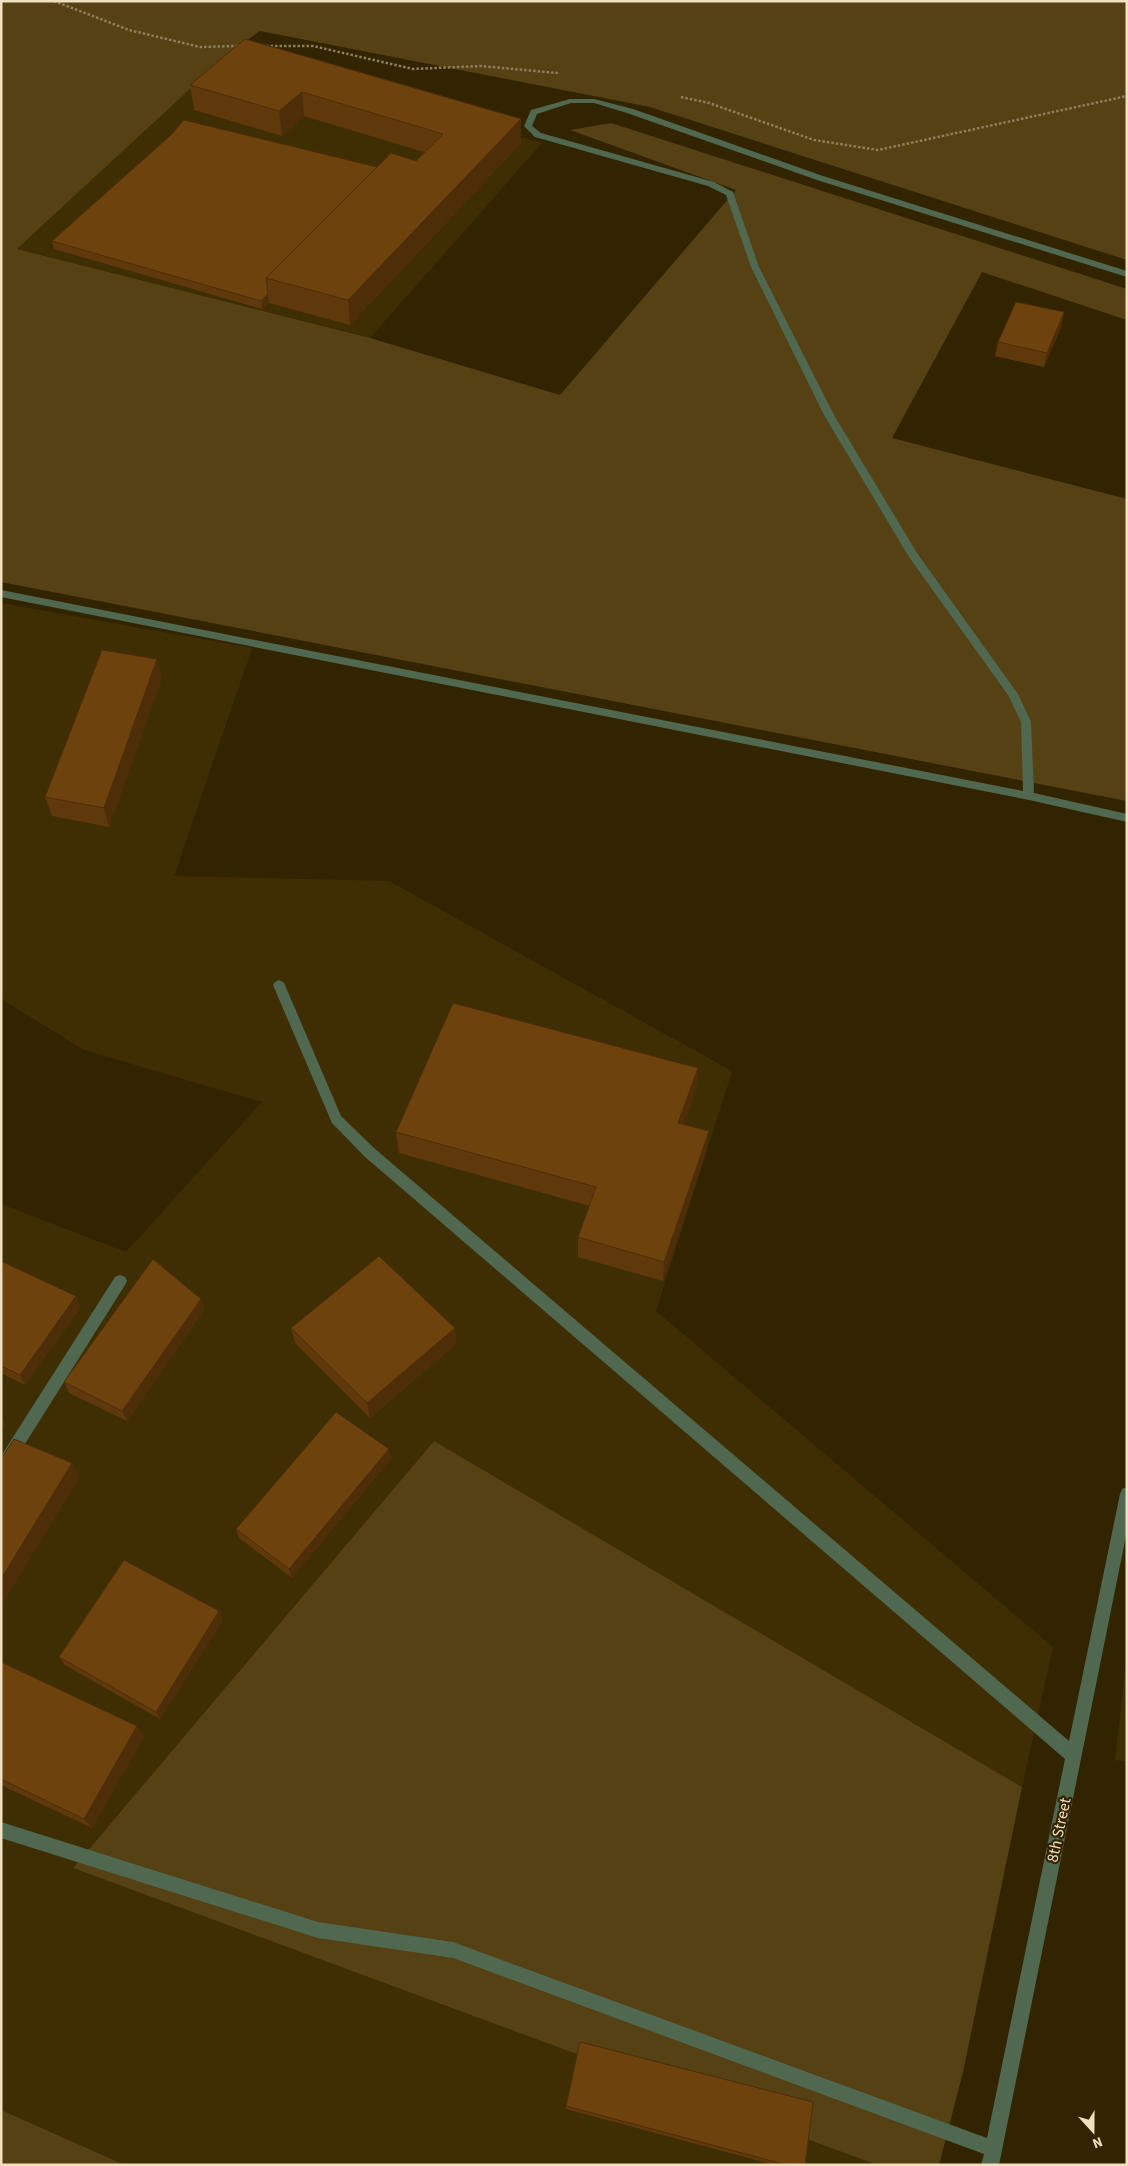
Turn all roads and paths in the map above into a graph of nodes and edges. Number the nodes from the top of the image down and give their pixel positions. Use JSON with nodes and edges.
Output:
{"nodes":[{"id":1,"x":54,"y":1,"type":"edge"},
{"id":2,"x":238,"y":46,"type":"edge"},
{"id":3,"x":266,"y":46,"type":"edge"},
{"id":4,"x":557,"y":73,"type":"junction"},
{"id":5,"x":566,"y":75,"type":"dead end"},
{"id":6,"x":1127,"y":96,"type":"edge"},
{"id":7,"x":681,"y":97,"type":"dead end"},
{"id":8,"x":594,"y":101,"type":"junction"},
{"id":9,"x":1127,"y":274,"type":"edge"},
{"id":10,"x":1,"y":593,"type":"edge"},
{"id":11,"x":1029,"y":796,"type":"junction"},
{"id":12,"x":1127,"y":818,"type":"edge"},
{"id":13,"x":280,"y":985,"type":"dead end"},
{"id":14,"x":120,"y":1281,"type":"dead end"},
{"id":15,"x":1,"y":1469,"type":"edge"},
{"id":16,"x":1127,"y":1494,"type":"edge"},
{"id":17,"x":1074,"y":1756,"type":"junction"},
{"id":18,"x":1,"y":1830,"type":"edge"},
{"id":19,"x":992,"y":2157,"type":"edge"}],
"edges":[{"from":1,"to":2,"type":"path"},
{"from":3,"to":4,"type":"path"},
{"from":4,"to":5,"type":"path"},
{"from":4,"to":8,"type":"path"},
{"from":6,"to":7,"type":"path"},
{"from":8,"to":9,"type":"street"},
{"from":8,"to":11,"type":"street"},
{"from":10,"to":11,"type":"street"},
{"from":11,"to":12,"type":"street"},
{"from":13,"to":17,"type":"street"},
{"from":14,"to":15,"type":"street"},
{"from":16,"to":17,"type":"street","name":"8th Street"},
{"from":17,"to":19,"type":"street","name":"8th Street"},
{"from":18,"to":19,"type":"street"}]}
